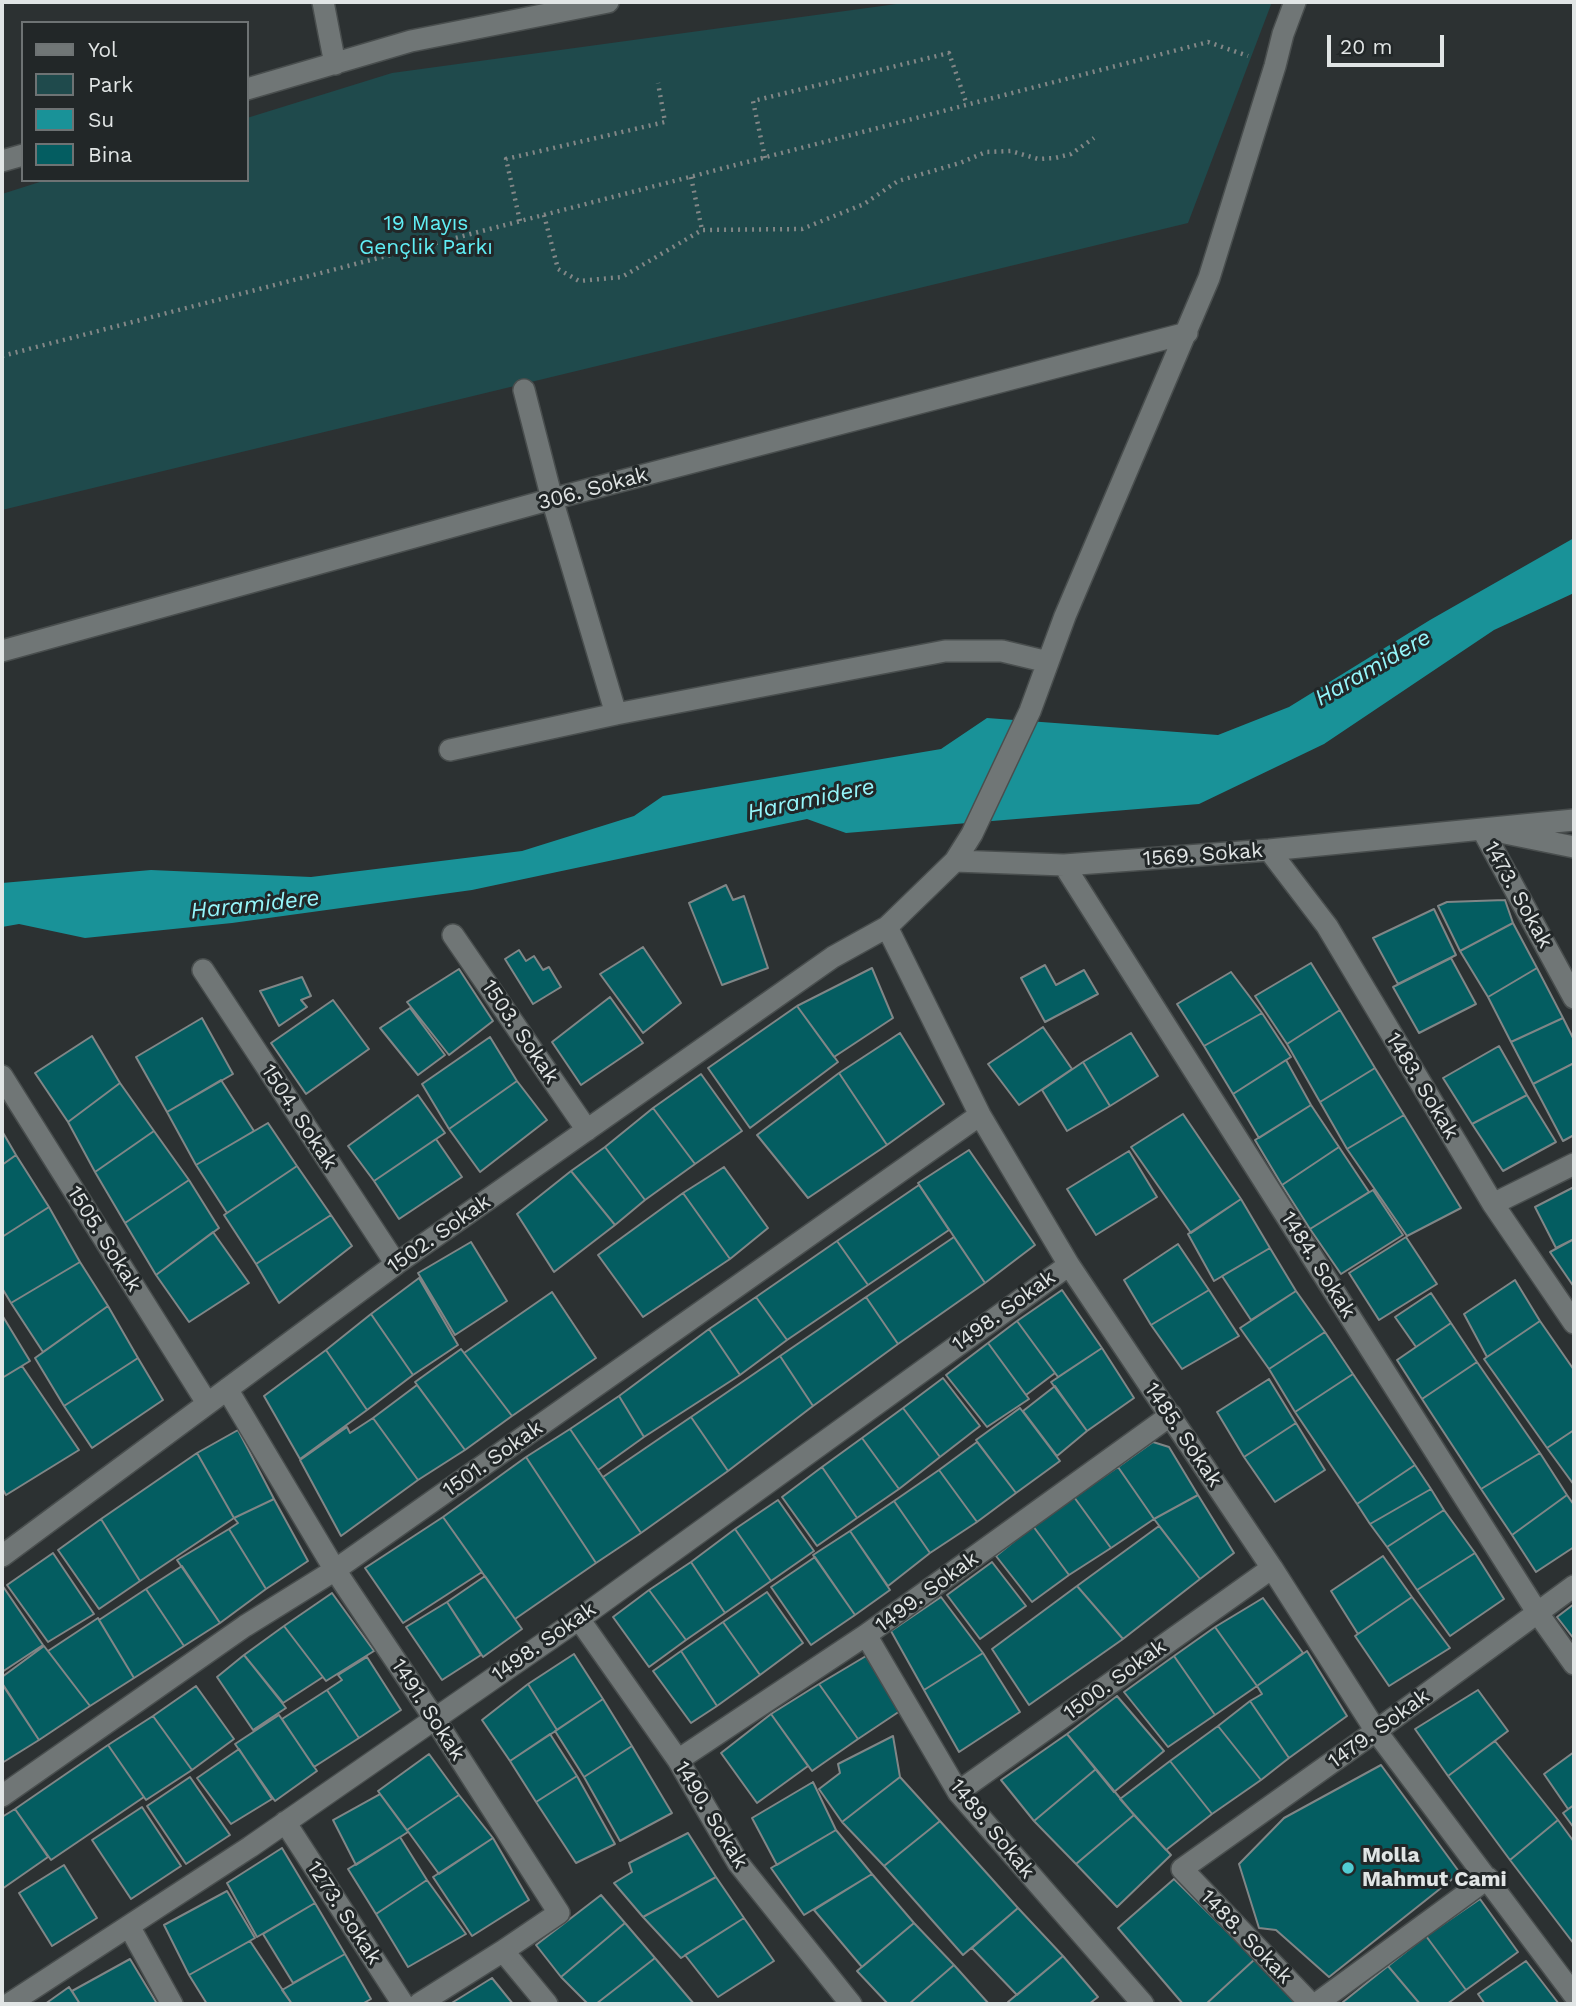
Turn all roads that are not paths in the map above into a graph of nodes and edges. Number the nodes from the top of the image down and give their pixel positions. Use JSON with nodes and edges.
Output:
{"nodes":[{"id":1,"x":323,"y":2,"type":"edge"},
{"id":2,"x":608,"y":2,"type":"edge"},
{"id":3,"x":1295,"y":2,"type":"edge"},
{"id":4,"x":335,"y":64,"type":"junction"},
{"id":5,"x":248,"y":89,"type":"edge"},
{"id":6,"x":21,"y":156,"type":"edge"},
{"id":7,"x":2,"y":161,"type":"edge"},
{"id":8,"x":1187,"y":333,"type":"junction"},
{"id":9,"x":524,"y":390,"type":"dead end"},
{"id":10,"x":552,"y":499,"type":"junction"},
{"id":11,"x":2,"y":651,"type":"edge"},
{"id":12,"x":1048,"y":662,"type":"junction"},
{"id":13,"x":616,"y":714,"type":"junction"},
{"id":14,"x":450,"y":750,"type":"dead end"},
{"id":15,"x":1574,"y":820,"type":"edge"},
{"id":16,"x":1482,"y":829,"type":"junction"},
{"id":17,"x":1574,"y":847,"type":"edge"},
{"id":18,"x":1269,"y":850,"type":"junction"},
{"id":19,"x":955,"y":861,"type":"junction"},
{"id":20,"x":1064,"y":865,"type":"junction"},
{"id":21,"x":887,"y":928,"type":"junction"},
{"id":22,"x":453,"y":935,"type":"dead end"},
{"id":23,"x":203,"y":970,"type":"dead end"},
{"id":24,"x":1574,"y":998,"type":"edge"},
{"id":25,"x":2,"y":1076,"type":"edge"},
{"id":26,"x":980,"y":1115,"type":"junction"},
{"id":27,"x":587,"y":1130,"type":"junction"},
{"id":28,"x":1574,"y":1164,"type":"edge"},
{"id":29,"x":1493,"y":1204,"type":"junction"},
{"id":30,"x":396,"y":1264,"type":"junction"},
{"id":31,"x":1069,"y":1265,"type":"junction"},
{"id":32,"x":1574,"y":1323,"type":"edge"},
{"id":33,"x":227,"y":1389,"type":"junction"},
{"id":34,"x":207,"y":1402,"type":"junction"},
{"id":35,"x":1171,"y":1415,"type":"junction"},
{"id":36,"x":3,"y":1552,"type":"edge"},
{"id":37,"x":1272,"y":1568,"type":"junction"},
{"id":38,"x":335,"y":1570,"type":"junction"},
{"id":39,"x":1574,"y":1586,"type":"edge"},
{"id":40,"x":1537,"y":1612,"type":"junction"},
{"id":41,"x":579,"y":1619,"type":"junction"},
{"id":42,"x":866,"y":1635,"type":"junction"},
{"id":43,"x":1574,"y":1664,"type":"edge"},
{"id":44,"x":435,"y":1717,"type":"junction"},
{"id":45,"x":1376,"y":1731,"type":"junction"},
{"id":46,"x":678,"y":1760,"type":"junction"},
{"id":47,"x":958,"y":1792,"type":"junction"},
{"id":48,"x":2,"y":1796,"type":"edge"},
{"id":49,"x":285,"y":1822,"type":"junction"},
{"id":50,"x":1182,"y":1869,"type":"joint"},
{"id":51,"x":1488,"y":1878,"type":"junction"},
{"id":52,"x":129,"y":1926,"type":"junction"},
{"id":53,"x":503,"y":1951,"type":"junction"},
{"id":54,"x":1574,"y":1995,"type":"edge"},
{"id":55,"x":9,"y":2004,"type":"edge"},
{"id":56,"x":172,"y":2004,"type":"edge"},
{"id":57,"x":403,"y":2004,"type":"edge"},
{"id":58,"x":419,"y":2004,"type":"edge"},
{"id":59,"x":547,"y":2004,"type":"edge"},
{"id":60,"x":851,"y":2004,"type":"edge"},
{"id":61,"x":1143,"y":2004,"type":"edge"},
{"id":62,"x":1313,"y":2004,"type":"edge"}],
"edges":[{"from":1,"to":4,"type":"street"},
{"from":2,"to":4,"type":"street"},
{"from":3,"to":8,"type":"street"},
{"from":4,"to":5,"type":"street"},
{"from":6,"to":7,"type":"street"},
{"from":8,"to":10,"type":"street","name":"306. Sokak"},
{"from":8,"to":12,"type":"street"},
{"from":9,"to":10,"type":"street"},
{"from":10,"to":11,"type":"street","name":"306. Sokak"},
{"from":10,"to":13,"type":"street"},
{"from":12,"to":13,"type":"street"},
{"from":12,"to":19,"type":"street"},
{"from":13,"to":14,"type":"street"},
{"from":15,"to":16,"type":"street","name":"1569. Sokak"},
{"from":16,"to":17,"type":"street","name":"1569. Sokak"},
{"from":16,"to":18,"type":"street","name":"1569. Sokak"},
{"from":16,"to":24,"type":"street","name":"1473. Sokak"},
{"from":18,"to":20,"type":"street","name":"1569. Sokak"},
{"from":18,"to":29,"type":"street","name":"1483. Sokak"},
{"from":19,"to":20,"type":"street","name":"1569. Sokak"},
{"from":19,"to":21,"type":"street"},
{"from":20,"to":40,"type":"street","name":"1484. Sokak"},
{"from":21,"to":26,"type":"street","name":"1485. Sokak"},
{"from":21,"to":27,"type":"street","name":"1502. Sokak"},
{"from":22,"to":27,"type":"street","name":"1503. Sokak"},
{"from":23,"to":30,"type":"street","name":"1504. Sokak"},
{"from":25,"to":34,"type":"street","name":"1505. Sokak"},
{"from":26,"to":31,"type":"street","name":"1485. Sokak"},
{"from":26,"to":38,"type":"street","name":"1501. Sokak"},
{"from":27,"to":30,"type":"street","name":"1502. Sokak"},
{"from":28,"to":29,"type":"street"},
{"from":29,"to":32,"type":"street","name":"1483. Sokak"},
{"from":30,"to":33,"type":"street","name":"1502. Sokak"},
{"from":31,"to":35,"type":"street","name":"1485. Sokak"},
{"from":31,"to":41,"type":"street","name":"1498. Sokak"},
{"from":33,"to":34,"type":"street","name":"1502. Sokak"},
{"from":33,"to":38,"type":"street","name":"1491. Sokak"},
{"from":34,"to":36,"type":"street","name":"1502. Sokak"},
{"from":35,"to":37,"type":"street","name":"1485. Sokak"},
{"from":35,"to":42,"type":"street","name":"1499. Sokak"},
{"from":37,"to":45,"type":"street","name":"1485. Sokak"},
{"from":37,"to":47,"type":"street","name":"1500. Sokak"},
{"from":38,"to":44,"type":"street","name":"1491. Sokak"},
{"from":38,"to":48,"type":"street","name":"1501. Sokak"},
{"from":39,"to":40,"type":"street","name":"1479. Sokak"},
{"from":40,"to":43,"type":"street","name":"1484. Sokak"},
{"from":40,"to":45,"type":"street","name":"1479. Sokak"},
{"from":41,"to":44,"type":"street","name":"1498. Sokak"},
{"from":41,"to":46,"type":"street","name":"1490. Sokak"},
{"from":42,"to":46,"type":"street","name":"1499. Sokak"},
{"from":42,"to":47,"type":"street","name":"1489. Sokak"},
{"from":44,"to":49,"type":"street","name":"1498. Sokak"},
{"from":44,"to":53,"type":"street","name":"1491. Sokak"},
{"from":45,"to":50,"type":"street","name":"1479. Sokak"},
{"from":45,"to":51,"type":"street","name":"1485. Sokak"},
{"from":46,"to":60,"type":"street","name":"1490. Sokak"},
{"from":47,"to":61,"type":"street","name":"1489. Sokak"},
{"from":49,"to":52,"type":"street","name":"1498. Sokak"},
{"from":49,"to":57,"type":"street","name":"1273. Sokak"},
{"from":50,"to":62,"type":"street","name":"1488. Sokak"},
{"from":51,"to":54,"type":"street","name":"1485. Sokak"},
{"from":51,"to":62,"type":"street"},
{"from":52,"to":55,"type":"street","name":"1498. Sokak"},
{"from":52,"to":56,"type":"street"},
{"from":53,"to":58,"type":"street"},
{"from":53,"to":59,"type":"street"}]}
